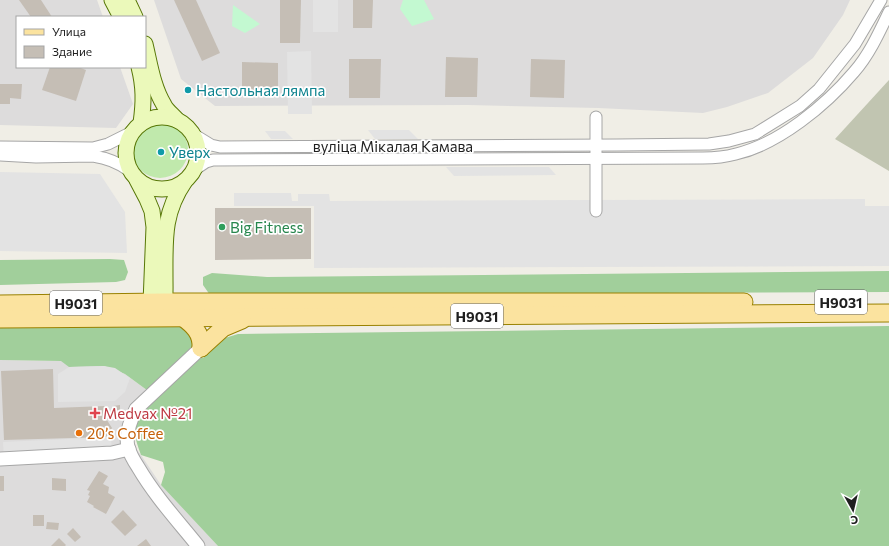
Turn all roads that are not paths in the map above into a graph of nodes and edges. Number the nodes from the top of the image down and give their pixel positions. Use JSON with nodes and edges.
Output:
{"nodes":[{"id":1,"x":112,"y":0,"type":"edge"},
{"id":2,"x":127,"y":0,"type":"edge"},
{"id":3,"x":881,"y":0,"type":"edge"},
{"id":4,"x":889,"y":12,"type":"edge"},
{"id":5,"x":120,"y":16,"type":"edge"},
{"id":6,"x":135,"y":16,"type":"edge"},
{"id":7,"x":146,"y":48,"type":"edge"},
{"id":8,"x":139,"y":68,"type":"edge"},
{"id":9,"x":596,"y":117,"type":"dead end"},
{"id":10,"x":177,"y":120,"type":"junction"},
{"id":11,"x":136,"y":127,"type":"junction"},
{"id":12,"x":193,"y":134,"type":"junction"},
{"id":13,"x":596,"y":145,"type":"junction"},
{"id":14,"x":0,"y":147,"type":"edge"},
{"id":15,"x":0,"y":155,"type":"edge"},
{"id":16,"x":596,"y":159,"type":"junction"},
{"id":17,"x":133,"y":175,"type":"junction"},
{"id":18,"x":190,"y":175,"type":"junction"},
{"id":19,"x":596,"y":211,"type":"dead end"},
{"id":20,"x":889,"y":301,"type":"edge"},
{"id":21,"x":0,"y":304,"type":"edge"},
{"id":22,"x":159,"y":307,"type":"junction"},
{"id":23,"x":889,"y":313,"type":"edge"},
{"id":24,"x":182,"y":317,"type":"junction"},
{"id":25,"x":249,"y":318,"type":"junction"},
{"id":26,"x":0,"y":319,"type":"edge"},
{"id":27,"x":201,"y":348,"type":"junction"},
{"id":28,"x":129,"y":449,"type":"junction"},
{"id":29,"x":0,"y":459,"type":"edge"},
{"id":30,"x":198,"y":546,"type":"edge"}],
"edges":[{"from":1,"to":5,"type":"main road"},
{"from":2,"to":6,"type":"main road"},
{"from":3,"to":13,"type":"street","name":"вуліца Мікалая Камава"},
{"from":4,"to":16,"type":"street","name":"вуліца Мікалая Камава"},
{"from":7,"to":10,"type":"main road"},
{"from":8,"to":11,"type":"main road"},
{"from":9,"to":13,"type":"street"},
{"from":10,"to":11,"type":"main road"},
{"from":10,"to":12,"type":"main road"},
{"from":11,"to":14,"type":"street"},
{"from":11,"to":17,"type":"main road"},
{"from":12,"to":13,"type":"street","name":"вуліца Мікалая Камава"},
{"from":12,"to":18,"type":"main road"},
{"from":13,"to":16,"type":"street"},
{"from":15,"to":17,"type":"street"},
{"from":16,"to":18,"type":"street","name":"вуліца Мікалая Камава"},
{"from":16,"to":19,"type":"street"},
{"from":17,"to":18,"type":"main road"},
{"from":17,"to":22,"type":"main road"},
{"from":18,"to":22,"type":"main road"},
{"from":20,"to":22,"type":"main road","number":"Н9031"},
{"from":21,"to":22,"type":"main road","number":"Н9031"},
{"from":22,"to":24,"type":"main road","number":"Н9031"},
{"from":22,"to":26,"type":"main road","number":"Н9031"},
{"from":23,"to":25,"type":"main road","number":"Н9031"},
{"from":24,"to":25,"type":"main road","number":"Н9031"},
{"from":24,"to":27,"type":"main road"},
{"from":25,"to":27,"type":"main road"},
{"from":27,"to":28,"type":"street"},
{"from":28,"to":29,"type":"street"},
{"from":28,"to":30,"type":"street"}]}
